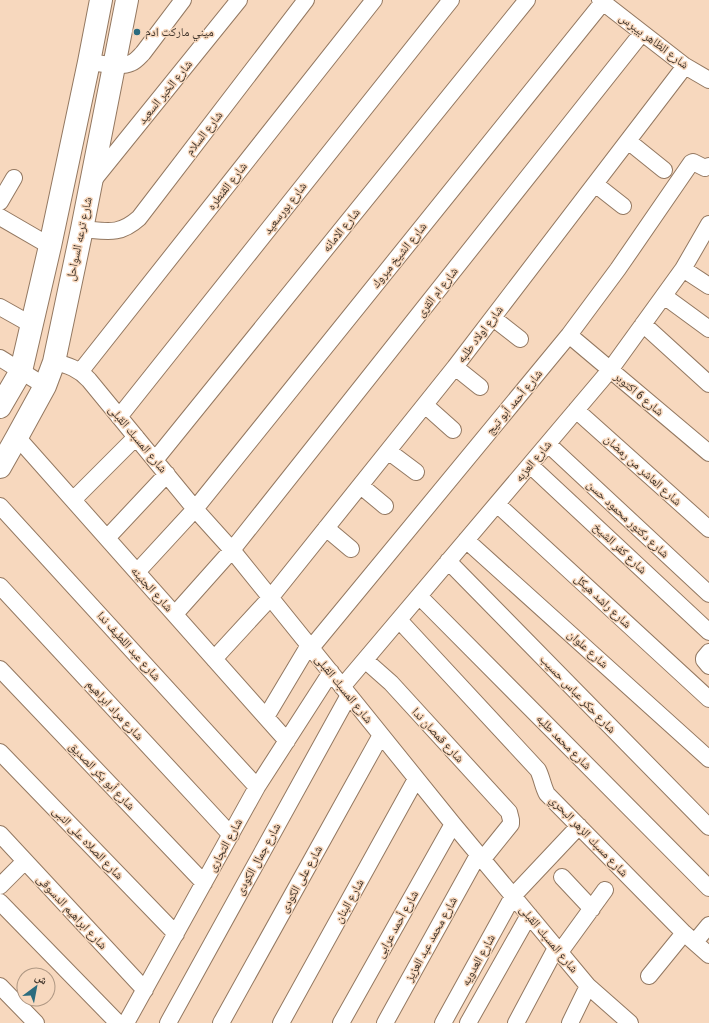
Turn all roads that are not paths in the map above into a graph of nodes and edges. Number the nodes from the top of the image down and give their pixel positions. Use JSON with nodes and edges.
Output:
{"nodes":[{"id":1,"x":101,"y":0,"type":"edge"},
{"id":2,"x":127,"y":0,"type":"edge"},
{"id":3,"x":183,"y":0,"type":"edge"},
{"id":4,"x":239,"y":0,"type":"edge"},
{"id":5,"x":306,"y":0,"type":"edge"},
{"id":6,"x":374,"y":0,"type":"edge"},
{"id":7,"x":451,"y":0,"type":"edge"},
{"id":8,"x":527,"y":0,"type":"edge"},
{"id":9,"x":602,"y":1,"type":"edge"},
{"id":10,"x":642,"y":33,"type":"junction"},
{"id":11,"x":89,"y":62,"type":"junction"},
{"id":12,"x":114,"y":65,"type":"junction"},
{"id":13,"x":685,"y":66,"type":"junction"},
{"id":14,"x":709,"y":80,"type":"edge"},
{"id":15,"x":628,"y":141,"type":"junction"},
{"id":16,"x":709,"y":166,"type":"edge"},
{"id":17,"x":664,"y":170,"type":"dead end"},
{"id":18,"x":14,"y":178,"type":"dead end"},
{"id":19,"x":91,"y":183,"type":"junction"},
{"id":20,"x":595,"y":184,"type":"junction"},
{"id":21,"x":0,"y":202,"type":"edge"},
{"id":22,"x":623,"y":206,"type":"dead end"},
{"id":23,"x":0,"y":217,"type":"edge"},
{"id":24,"x":708,"y":228,"type":"edge"},
{"id":25,"x":82,"y":229,"type":"junction"},
{"id":26,"x":50,"y":246,"type":"junction"},
{"id":27,"x":683,"y":269,"type":"junction"},
{"id":28,"x":709,"y":286,"type":"edge"},
{"id":29,"x":664,"y":296,"type":"junction"},
{"id":30,"x":0,"y":307,"type":"edge"},
{"id":31,"x":493,"y":318,"type":"junction"},
{"id":32,"x":643,"y":324,"type":"junction"},
{"id":33,"x":32,"y":325,"type":"junction"},
{"id":34,"x":709,"y":329,"type":"edge"},
{"id":35,"x":569,"y":335,"type":"junction"},
{"id":36,"x":520,"y":339,"type":"dead end"},
{"id":37,"x":0,"y":358,"type":"edge"},
{"id":38,"x":54,"y":362,"type":"junction"},
{"id":39,"x":455,"y":367,"type":"junction"},
{"id":40,"x":610,"y":370,"type":"junction"},
{"id":41,"x":21,"y":371,"type":"junction"},
{"id":42,"x":80,"y":372,"type":"junction"},
{"id":43,"x":709,"y":384,"type":"edge"},
{"id":44,"x":45,"y":386,"type":"junction"},
{"id":45,"x":480,"y":387,"type":"dead end"},
{"id":46,"x":425,"y":405,"type":"junction"},
{"id":47,"x":0,"y":407,"type":"edge"},
{"id":48,"x":576,"y":410,"type":"junction"},
{"id":49,"x":119,"y":417,"type":"junction"},
{"id":50,"x":453,"y":430,"type":"dead end"},
{"id":51,"x":136,"y":436,"type":"junction"},
{"id":52,"x":17,"y":437,"type":"junction"},
{"id":53,"x":548,"y":444,"type":"junction"},
{"id":54,"x":388,"y":451,"type":"junction"},
{"id":55,"x":709,"y":453,"type":"edge"},
{"id":56,"x":155,"y":460,"type":"junction"},
{"id":57,"x":530,"y":464,"type":"junction"},
{"id":58,"x":0,"y":467,"type":"edge"},
{"id":59,"x":416,"y":472,"type":"dead end"},
{"id":60,"x":166,"y":474,"type":"junction"},
{"id":61,"x":361,"y":486,"type":"junction"},
{"id":62,"x":73,"y":500,"type":"junction"},
{"id":63,"x":497,"y":504,"type":"junction"},
{"id":64,"x":0,"y":506,"type":"edge"},
{"id":65,"x":385,"y":506,"type":"dead end"},
{"id":66,"x":195,"y":509,"type":"junction"},
{"id":67,"x":326,"y":528,"type":"junction"},
{"id":68,"x":709,"y":529,"type":"edge"},
{"id":69,"x":107,"y":538,"type":"junction"},
{"id":70,"x":466,"y":540,"type":"junction"},
{"id":71,"x":351,"y":549,"type":"dead end"},
{"id":72,"x":232,"y":550,"type":"junction"},
{"id":73,"x":448,"y":561,"type":"junction"},
{"id":74,"x":137,"y":572,"type":"junction"},
{"id":75,"x":0,"y":586,"type":"edge"},
{"id":76,"x":709,"y":594,"type":"edge"},
{"id":77,"x":419,"y":596,"type":"junction"},
{"id":78,"x":271,"y":597,"type":"junction"},
{"id":79,"x":175,"y":614,"type":"junction"},
{"id":80,"x":399,"y":620,"type":"junction"},
{"id":81,"x":709,"y":632,"type":"edge"},
{"id":82,"x":310,"y":647,"type":"junction"},
{"id":83,"x":709,"y":652,"type":"edge"},
{"id":84,"x":214,"y":658,"type":"junction"},
{"id":85,"x":365,"y":660,"type":"junction"},
{"id":86,"x":709,"y":666,"type":"edge"},
{"id":87,"x":0,"y":669,"type":"edge"},
{"id":88,"x":331,"y":672,"type":"junction"},
{"id":89,"x":346,"y":691,"type":"junction"},
{"id":90,"x":709,"y":699,"type":"edge"},
{"id":91,"x":266,"y":717,"type":"junction"},
{"id":92,"x":381,"y":735,"type":"junction"},
{"id":93,"x":287,"y":741,"type":"junction"},
{"id":94,"x":0,"y":752,"type":"edge"},
{"id":95,"x":709,"y":759,"type":"edge"},
{"id":96,"x":416,"y":779,"type":"junction"},
{"id":97,"x":257,"y":787,"type":"junction"},
{"id":98,"x":509,"y":812,"type":"joint"},
{"id":99,"x":453,"y":824,"type":"junction"},
{"id":100,"x":579,"y":826,"type":"junction"},
{"id":101,"x":709,"y":826,"type":"edge"},
{"id":102,"x":0,"y":834,"type":"edge"},
{"id":103,"x":231,"y":835,"type":"junction"},
{"id":104,"x":480,"y":857,"type":"junction"},
{"id":105,"x":25,"y":861,"type":"junction"},
{"id":106,"x":562,"y":876,"type":"dead end"},
{"id":107,"x":204,"y":883,"type":"junction"},
{"id":108,"x":0,"y":886,"type":"edge"},
{"id":109,"x":709,"y":888,"type":"edge"},
{"id":110,"x":606,"y":890,"type":"dead end"},
{"id":111,"x":513,"y":896,"type":"junction"},
{"id":112,"x":0,"y":902,"type":"edge"},
{"id":113,"x":592,"y":909,"type":"junction"},
{"id":114,"x":529,"y":915,"type":"junction"},
{"id":115,"x":709,"y":925,"type":"edge"},
{"id":116,"x":176,"y":934,"type":"junction"},
{"id":117,"x":690,"y":938,"type":"junction"},
{"id":118,"x":558,"y":950,"type":"junction"},
{"id":119,"x":709,"y":955,"type":"edge"},
{"id":120,"x":649,"y":976,"type":"dead end"},
{"id":121,"x":0,"y":986,"type":"edge"},
{"id":122,"x":588,"y":986,"type":"junction"},
{"id":123,"x":145,"y":990,"type":"junction"},
{"id":124,"x":36,"y":1023,"type":"edge"},
{"id":125,"x":118,"y":1023,"type":"edge"},
{"id":126,"x":126,"y":1023,"type":"edge"},
{"id":127,"x":168,"y":1023,"type":"edge"},
{"id":128,"x":221,"y":1023,"type":"edge"},
{"id":129,"x":281,"y":1023,"type":"edge"},
{"id":130,"x":341,"y":1023,"type":"edge"},
{"id":131,"x":385,"y":1023,"type":"edge"},
{"id":132,"x":443,"y":1023,"type":"edge"},
{"id":133,"x":468,"y":1023,"type":"edge"},
{"id":134,"x":516,"y":1023,"type":"edge"},
{"id":135,"x":570,"y":1023,"type":"edge"},
{"id":136,"x":630,"y":1023,"type":"edge"}],
"edges":[{"from":1,"to":11,"type":"main road"},
{"from":2,"to":12,"type":"main road","name":"شارع ترعه السواحل"},
{"from":3,"to":12,"type":"street"},
{"from":4,"to":19,"type":"street","name":"شارع الخبر السعيد"},
{"from":5,"to":25,"type":"street","name":"شارع السلام"},
{"from":6,"to":42,"type":"street","name":"شارع القنطره"},
{"from":7,"to":49,"type":"street","name":"شارع بورسعيد"},
{"from":8,"to":56,"type":"street","name":"شارع الامانه"},
{"from":9,"to":10,"type":"street","name":"شارع الظاهر بيبرس"},
{"from":9,"to":66,"type":"street","name":"شارع الشيخ مبروك"},
{"from":10,"to":13,"type":"street","name":"شارع الظاهر بيبرس"},
{"from":10,"to":72,"type":"street","name":"شارع ام القرى"},
{"from":11,"to":12,"type":"street"},
{"from":11,"to":26,"type":"main road"},
{"from":12,"to":19,"type":"main road","name":"شارع ترعه السواحل"},
{"from":13,"to":14,"type":"street","name":"شارع الظاهر بيبرس"},
{"from":13,"to":15,"type":"street","name":"شارع اولاد طلبه"},
{"from":15,"to":17,"type":"street"},
{"from":15,"to":20,"type":"street","name":"شارع اولاد طلبه"},
{"from":16,"to":35,"type":"street","name":"شارع أحمد أبو تيج"},
{"from":18,"to":21,"type":"street"},
{"from":19,"to":25,"type":"main road","name":"شارع ترعه السواحل"},
{"from":20,"to":22,"type":"street"},
{"from":20,"to":31,"type":"street","name":"شارع اولاد طلبه"},
{"from":23,"to":26,"type":"street"},
{"from":24,"to":27,"type":"street","name":"شارع العزبه"},
{"from":25,"to":38,"type":"main road","name":"شارع ترعه السواحل"},
{"from":26,"to":33,"type":"main road"},
{"from":27,"to":28,"type":"street"},
{"from":27,"to":29,"type":"street","name":"شارع العزبه"},
{"from":29,"to":32,"type":"street","name":"شارع العزبه"},
{"from":29,"to":34,"type":"street"},
{"from":30,"to":33,"type":"street"},
{"from":31,"to":36,"type":"street"},
{"from":31,"to":39,"type":"street","name":"شارع اولاد طلبه"},
{"from":32,"to":40,"type":"street","name":"شارع العزبه"},
{"from":32,"to":43,"type":"street"},
{"from":33,"to":41,"type":"main road"},
{"from":35,"to":40,"type":"street","name":"شارع 6 اكتوبر"},
{"from":35,"to":82,"type":"street","name":"شارع أحمد أبو تيج"},
{"from":37,"to":41,"type":"street"},
{"from":38,"to":42,"type":"street","name":"شارع المسبك القبلى"},
{"from":38,"to":44,"type":"main road","name":"شارع ترعه السواحل"},
{"from":39,"to":45,"type":"street"},
{"from":39,"to":46,"type":"street","name":"شارع اولاد طلبه"},
{"from":40,"to":48,"type":"street","name":"شارع العزبه"},
{"from":40,"to":55,"type":"street","name":"شارع 6 اكتوبر"},
{"from":41,"to":44,"type":"street"},
{"from":41,"to":47,"type":"main road"},
{"from":42,"to":49,"type":"street","name":"شارع المسبك القبلى"},
{"from":44,"to":52,"type":"main road","name":"شارع ترعه السواحل"},
{"from":46,"to":50,"type":"street"},
{"from":46,"to":54,"type":"street","name":"شارع اولاد طلبه"},
{"from":48,"to":53,"type":"street","name":"شارع العزبه"},
{"from":48,"to":68,"type":"street","name":"شارع العاشر من رمضان"},
{"from":49,"to":51,"type":"street","name":"شارع المسبك القبلى"},
{"from":51,"to":56,"type":"street","name":"شارع المسبك القبلى"},
{"from":51,"to":62,"type":"street"},
{"from":52,"to":58,"type":"main road","name":"شارع ترعه السواحل"},
{"from":52,"to":62,"type":"street","name":"شارع الجنينه"},
{"from":53,"to":57,"type":"street","name":"شارع العزبه"},
{"from":53,"to":76,"type":"street","name":"شارع دكتور محمود حسن"},
{"from":54,"to":59,"type":"street"},
{"from":54,"to":61,"type":"street","name":"شارع اولاد طلبه"},
{"from":56,"to":60,"type":"street","name":"شارع المسبك القبلى"},
{"from":57,"to":63,"type":"street","name":"شارع العزبه"},
{"from":57,"to":81,"type":"street","name":"شارع كفر الشيخ"},
{"from":60,"to":66,"type":"street","name":"شارع المسبك القبلى"},
{"from":60,"to":69,"type":"street"},
{"from":61,"to":65,"type":"street"},
{"from":61,"to":67,"type":"street","name":"شارع اولاد طلبه"},
{"from":62,"to":69,"type":"street","name":"شارع الجنينه"},
{"from":63,"to":70,"type":"street","name":"شارع العزبه"},
{"from":63,"to":90,"type":"street","name":"شارع راشد هيكل"},
{"from":64,"to":97,"type":"street","name":"شارع عبد اللطيف ندا"},
{"from":66,"to":72,"type":"street","name":"شارع المسبك القبلى"},
{"from":66,"to":74,"type":"street","name":"شارع الشيخ مبروك"},
{"from":67,"to":71,"type":"street"},
{"from":67,"to":78,"type":"street","name":"شارع اولاد طلبه"},
{"from":69,"to":74,"type":"street","name":"شارع الجنينه"},
{"from":70,"to":73,"type":"street","name":"شارع العزبه"},
{"from":70,"to":95,"type":"street","name":"شارع علوان"},
{"from":72,"to":78,"type":"street","name":"شارع المسبك القبلى"},
{"from":72,"to":79,"type":"street","name":"شارع ام القرى"},
{"from":73,"to":77,"type":"street","name":"شارع العزبه"},
{"from":73,"to":101,"type":"street","name":"شارع حكر عباس حسيب"},
{"from":74,"to":79,"type":"street","name":"شارع الجنينه"},
{"from":75,"to":103,"type":"street","name":"شارع مراد ابراهيم"},
{"from":77,"to":80,"type":"street","name":"شارع العزبه"},
{"from":77,"to":109,"type":"street","name":"شارع محمد طلبه"},
{"from":78,"to":82,"type":"street","name":"شارع المسبك القبلى"},
{"from":78,"to":84,"type":"street","name":"شارع اولاد طلبه"},
{"from":79,"to":84,"type":"street","name":"شارع الجنينه"},
{"from":80,"to":85,"type":"street","name":"شارع العزبه"},
{"from":80,"to":100,"type":"street","name":"شارع مسبك الزهر البحري"},
{"from":82,"to":88,"type":"street","name":"شارع المسبك القبلى"},
{"from":82,"to":91,"type":"street","name":"شارع أحمد أبو تيج"},
{"from":83,"to":86,"type":"street"},
{"from":84,"to":91,"type":"street","name":"شارع الجنينه"},
{"from":85,"to":89,"type":"street","name":"شارع العزبه"},
{"from":85,"to":98,"type":"street","name":"شارع قمصان ندا"},
{"from":87,"to":107,"type":"street","name":"شارع أبو بكر الصديق"},
{"from":88,"to":89,"type":"street","name":"شارع المسبك القبلى"},
{"from":88,"to":93,"type":"street","name":"شارع التجارى"},
{"from":89,"to":92,"type":"street","name":"شارع المسبك القبلى"},
{"from":89,"to":127,"type":"street","name":"شارع جمال الكودى"},
{"from":91,"to":93,"type":"street","name":"شارع الجنينه"},
{"from":92,"to":96,"type":"street","name":"شارع المسبك القبلى"},
{"from":92,"to":128,"type":"street","name":"شارع على الكودى"},
{"from":93,"to":97,"type":"street","name":"شارع التجارى"},
{"from":94,"to":116,"type":"street","name":"شارع الصلاه على النبى"},
{"from":96,"to":99,"type":"street","name":"شارع المسبك القبلى"},
{"from":96,"to":129,"type":"street","name":"شارع البنان"},
{"from":97,"to":103,"type":"street","name":"شارع التجارى"},
{"from":98,"to":104,"type":"street","name":"شارع محمد عبد العزيز"},
{"from":99,"to":104,"type":"street","name":"شارع المسبك القبلى"},
{"from":99,"to":130,"type":"street","name":"شارع أحمد عرابى"},
{"from":100,"to":111,"type":"street","name":"شارع العدويه"},
{"from":100,"to":117,"type":"street","name":"شارع مسبك الزهر البحري"},
{"from":102,"to":105,"type":"street","name":"شارع ابراهيم الدسوقى"},
{"from":103,"to":107,"type":"street","name":"شارع التجارى"},
{"from":104,"to":111,"type":"street","name":"شارع المسبك القبلى"},
{"from":104,"to":131,"type":"street","name":"شارع محمد عبد العزيز"},
{"from":105,"to":108,"type":"street"},
{"from":105,"to":123,"type":"street","name":"شارع ابراهيم الدسوقى"},
{"from":106,"to":113,"type":"street"},
{"from":107,"to":116,"type":"street","name":"شارع التجارى"},
{"from":110,"to":113,"type":"street"},
{"from":111,"to":114,"type":"street","name":"شارع المسبك القبلى"},
{"from":111,"to":132,"type":"street","name":"شارع العدويه"},
{"from":112,"to":125,"type":"street"},
{"from":113,"to":118,"type":"street"},
{"from":114,"to":118,"type":"street","name":"شارع المسبك القبلى"},
{"from":114,"to":133,"type":"street"},
{"from":115,"to":117,"type":"street"},
{"from":116,"to":123,"type":"street","name":"شارع التجارى"},
{"from":117,"to":119,"type":"street","name":"شارع مسبك الزهر البحري"},
{"from":117,"to":120,"type":"street"},
{"from":118,"to":122,"type":"street","name":"شارع المسبك القبلى"},
{"from":118,"to":134,"type":"street"},
{"from":121,"to":124,"type":"street"},
{"from":122,"to":135,"type":"street"},
{"from":122,"to":136,"type":"street","name":"شارع المسبك القبلى"},
{"from":123,"to":126,"type":"street","name":"شارع التجارى"}]}
